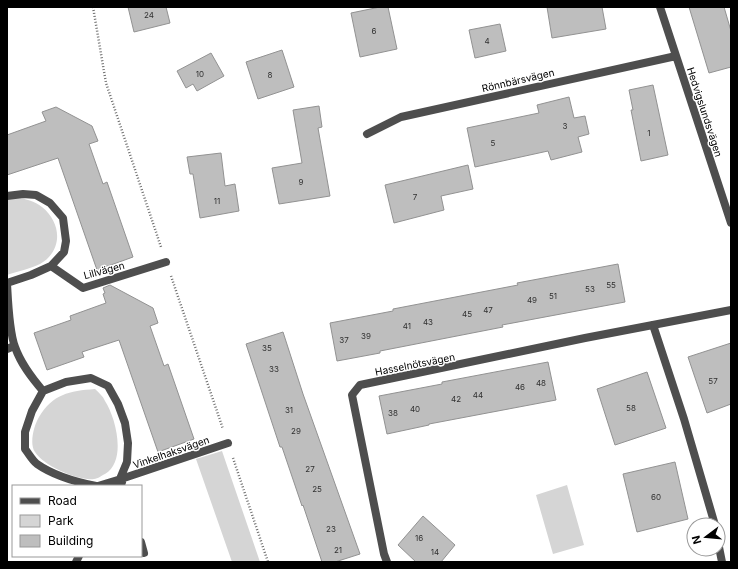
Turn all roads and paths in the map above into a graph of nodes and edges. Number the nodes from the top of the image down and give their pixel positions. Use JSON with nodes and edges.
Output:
{"nodes":[{"id":1,"x":92,"y":7,"type":"edge"},
{"id":2,"x":660,"y":7,"type":"edge"},
{"id":3,"x":676,"y":56,"type":"junction"},
{"id":4,"x":367,"y":134,"type":"dead end"},
{"id":5,"x":7,"y":196,"type":"edge"},
{"id":6,"x":731,"y":223,"type":"edge"},
{"id":7,"x":166,"y":262,"type":"junction"},
{"id":8,"x":51,"y":266,"type":"junction"},
{"id":9,"x":7,"y":283,"type":"edge"},
{"id":10,"x":731,"y":310,"type":"edge"},
{"id":11,"x":653,"y":325,"type":"junction"},
{"id":12,"x":11,"y":347,"type":"edge"},
{"id":13,"x":42,"y":391,"type":"junction"},
{"id":14,"x":228,"y":443,"type":"junction"},
{"id":15,"x":120,"y":484,"type":"edge"},
{"id":16,"x":92,"y":485,"type":"edge"},
{"id":17,"x":108,"y":485,"type":"edge"},
{"id":18,"x":713,"y":517,"type":"edge"},
{"id":19,"x":142,"y":546,"type":"edge"},
{"id":20,"x":144,"y":553,"type":"dead end"},
{"id":21,"x":268,"y":562,"type":"edge"},
{"id":22,"x":387,"y":562,"type":"edge"}],
"edges":[{"from":1,"to":7,"type":"path"},
{"from":2,"to":3,"type":"street","name":"Hedvigslundsvägen"},
{"from":3,"to":4,"type":"street","name":"Rönnbärsvägen"},
{"from":3,"to":6,"type":"street","name":"Hedvigslundsvägen"},
{"from":5,"to":8,"type":"street"},
{"from":7,"to":8,"type":"street","name":"Lillvägen"},
{"from":7,"to":14,"type":"path"},
{"from":8,"to":9,"type":"street"},
{"from":9,"to":12,"type":"street"},
{"from":10,"to":11,"type":"street","name":"Hasselnötsvägen"},
{"from":11,"to":18,"type":"street"},
{"from":11,"to":22,"type":"street","name":"Hasselnötsvägen"},
{"from":12,"to":13,"type":"street"},
{"from":13,"to":15,"type":"street","name":"Vinkelhaksvägen"},
{"from":13,"to":16,"type":"street","name":"Vinkelhaksvägen"},
{"from":14,"to":15,"type":"street","name":"Vinkelhaksvägen"},
{"from":14,"to":21,"type":"path"},
{"from":15,"to":17,"type":"street","name":"Vinkelhaksvägen"},
{"from":19,"to":20,"type":"street"}]}
